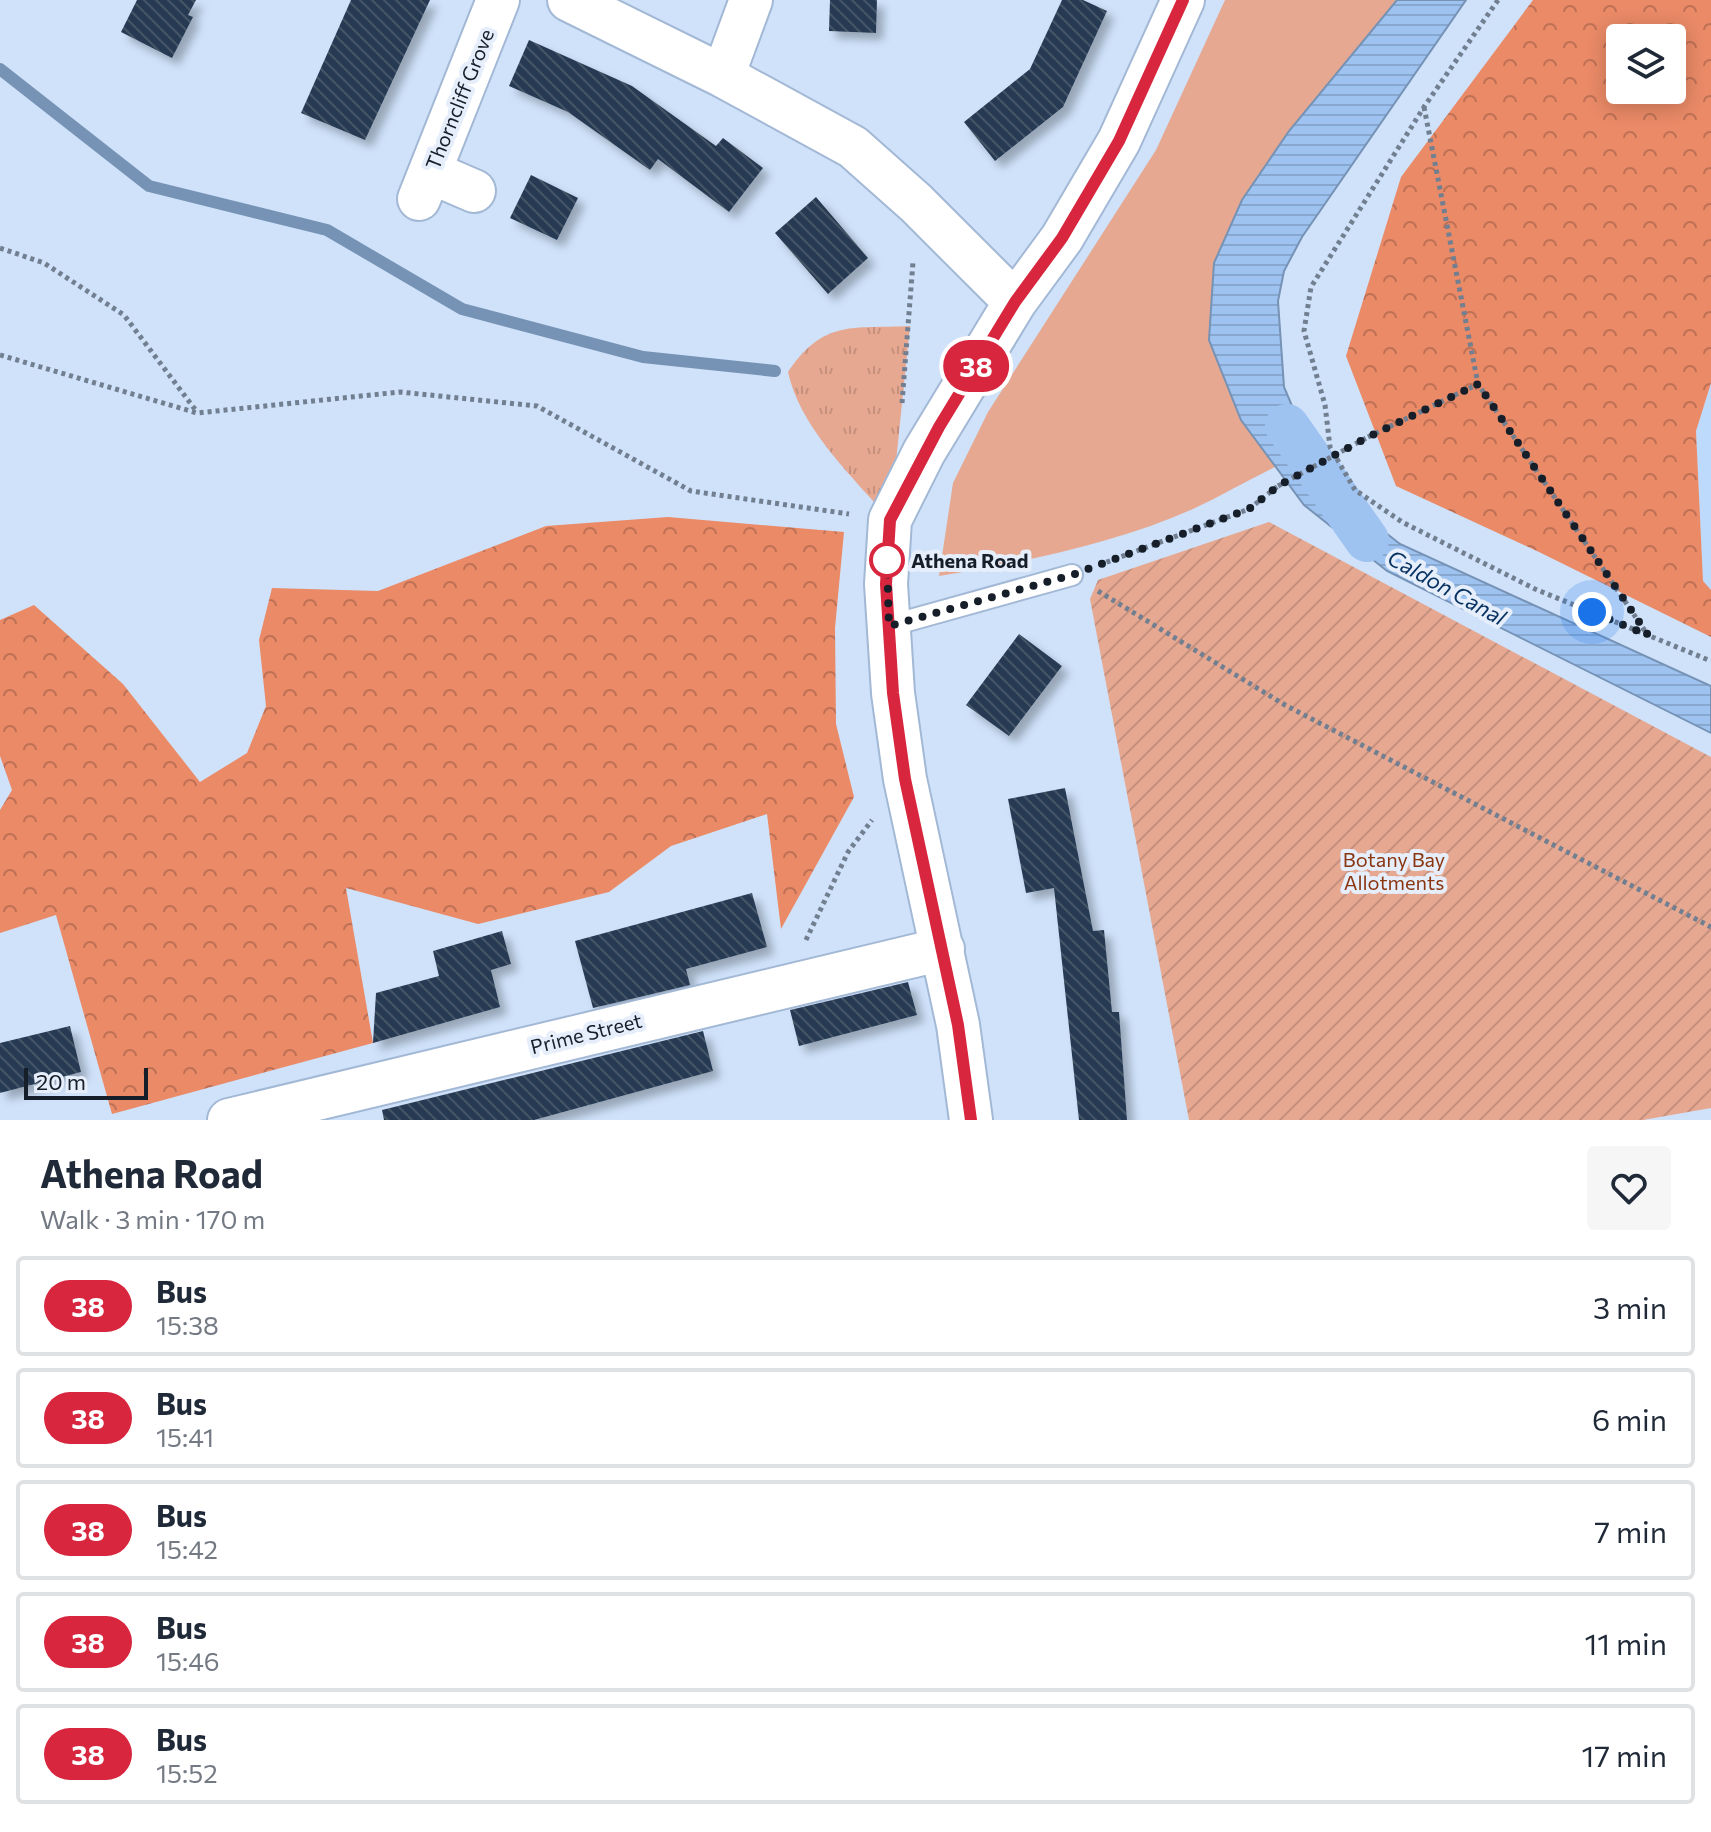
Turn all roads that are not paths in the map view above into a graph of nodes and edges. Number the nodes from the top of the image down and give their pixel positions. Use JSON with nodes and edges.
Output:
{"nodes":[{"id":1,"x":498,"y":0,"type":"edge"},
{"id":2,"x":569,"y":0,"type":"edge"},
{"id":3,"x":751,"y":0,"type":"edge"},
{"id":4,"x":1183,"y":0,"type":"edge"},
{"id":5,"x":723,"y":76,"type":"junction"},
{"id":6,"x":474,"y":191,"type":"dead end"},
{"id":7,"x":1015,"y":302,"type":"junction"},
{"id":8,"x":1072,"y":575,"type":"road end"},
{"id":9,"x":889,"y":626,"type":"junction"},
{"id":10,"x":943,"y":949,"type":"junction"},
{"id":11,"x":229,"y":1120,"type":"edge"},
{"id":12,"x":971,"y":1120,"type":"edge"}],
"edges":[{"from":1,"to":6,"type":"street","name":"Thorncliff Grove"},
{"from":2,"to":5,"type":"street"},
{"from":3,"to":5,"type":"street"},
{"from":4,"to":7,"type":"street"},
{"from":5,"to":7,"type":"street"},
{"from":7,"to":9,"type":"street"},
{"from":8,"to":9,"type":"lane"},
{"from":9,"to":10,"type":"street"},
{"from":10,"to":11,"type":"street","name":"Prime Street"},
{"from":10,"to":12,"type":"street"}]}
